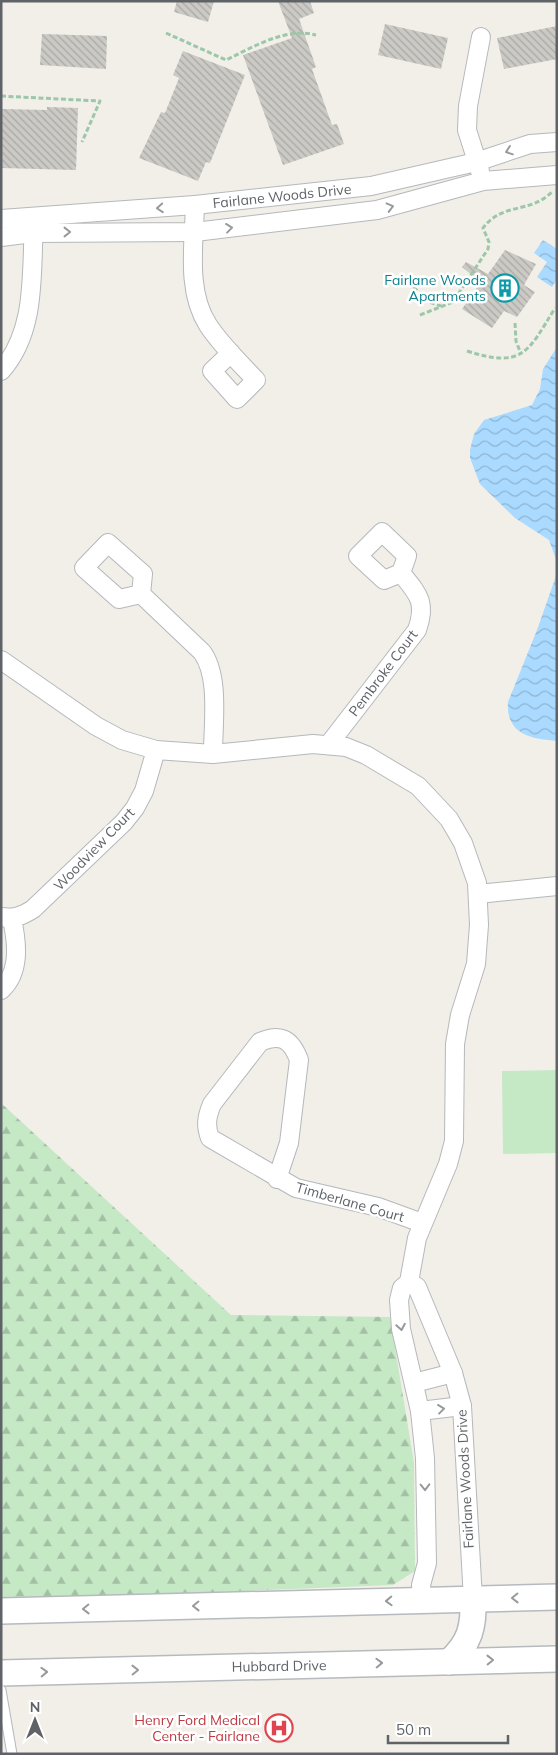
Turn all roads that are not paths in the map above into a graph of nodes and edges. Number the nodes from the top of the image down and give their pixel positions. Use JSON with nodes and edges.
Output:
{"nodes":[{"id":1,"x":481,"y":37,"type":"dead end"},
{"id":2,"x":557,"y":142,"type":"edge"},
{"id":3,"x":476,"y":162,"type":"junction"},
{"id":4,"x":557,"y":175,"type":"edge"},
{"id":5,"x":483,"y":181,"type":"junction"},
{"id":6,"x":195,"y":205,"type":"junction"},
{"id":7,"x":1,"y":219,"type":"edge"},
{"id":8,"x":34,"y":224,"type":"junction"},
{"id":9,"x":194,"y":232,"type":"junction"},
{"id":10,"x":1,"y":237,"type":"edge"},
{"id":11,"x":231,"y":353,"type":"dead end"},
{"id":12,"x":1,"y":371,"type":"edge"},
{"id":13,"x":401,"y":573,"type":"dead end"},
{"id":14,"x":141,"y":594,"type":"dead end"},
{"id":15,"x":1,"y":660,"type":"edge"},
{"id":16,"x":329,"y":744,"type":"junction"},
{"id":17,"x":156,"y":750,"type":"junction"},
{"id":18,"x":213,"y":754,"type":"junction"},
{"id":19,"x":557,"y":886,"type":"edge"},
{"id":20,"x":478,"y":894,"type":"junction"},
{"id":21,"x":7,"y":918,"type":"edge"},
{"id":22,"x":1,"y":990,"type":"edge"},
{"id":23,"x":277,"y":1179,"type":"junction"},
{"id":24,"x":422,"y":1223,"type":"junction"},
{"id":25,"x":409,"y":1282,"type":"junction"},
{"id":26,"x":453,"y":1373,"type":"junction"},
{"id":27,"x":414,"y":1383,"type":"junction"},
{"id":28,"x":462,"y":1406,"type":"junction"},
{"id":29,"x":420,"y":1411,"type":"junction"},
{"id":30,"x":557,"y":1597,"type":"edge"},
{"id":31,"x":473,"y":1599,"type":"junction"},
{"id":32,"x":422,"y":1600,"type":"junction"},
{"id":33,"x":7,"y":1615,"type":"edge"},
{"id":34,"x":557,"y":1659,"type":"edge"},
{"id":35,"x":449,"y":1662,"type":"junction"},
{"id":36,"x":1,"y":1673,"type":"edge"},
{"id":37,"x":1,"y":1690,"type":"edge"},
{"id":38,"x":12,"y":1754,"type":"edge"}],
"edges":[{"from":1,"to":3,"type":"street"},
{"from":2,"to":3,"type":"street","name":"Fairlane Woods Drive","one_way":true},
{"from":3,"to":5,"type":"street"},
{"from":3,"to":6,"type":"street","name":"Fairlane Woods Drive"},
{"from":4,"to":5,"type":"street","name":"Fairlane Woods Drive"},
{"from":9,"to":5,"type":"street","name":"Fairlane Woods Drive","one_way":true},
{"from":6,"to":8,"type":"street","name":"Fairlane Woods Drive","one_way":true},
{"from":6,"to":9,"type":"street"},
{"from":7,"to":8,"type":"street","name":"Fairlane Woods Drive"},
{"from":8,"to":9,"type":"street","name":"Fairlane Woods Drive","one_way":true},
{"from":8,"to":10,"type":"street","name":"Fairlane Woods Drive"},
{"from":8,"to":12,"type":"street"},
{"from":9,"to":11,"type":"street"},
{"from":13,"to":16,"type":"street","name":"Pembroke Court"},
{"from":14,"to":18,"type":"street"},
{"from":15,"to":17,"type":"street"},
{"from":16,"to":18,"type":"street"},
{"from":16,"to":20,"type":"street"},
{"from":17,"to":18,"type":"street"},
{"from":17,"to":21,"type":"street","name":"Woodview Court"},
{"from":19,"to":20,"type":"street"},
{"from":20,"to":24,"type":"street"},
{"from":21,"to":22,"type":"street"},
{"from":23,"to":23,"type":"street","name":"Timberlane Court"},
{"from":23,"to":24,"type":"street","name":"Timberlane Court"},
{"from":24,"to":25,"type":"street"},
{"from":25,"to":26,"type":"street","name":"Fairlane Woods Drive"},
{"from":25,"to":27,"type":"street","one_way":true},
{"from":26,"to":27,"type":"street"},
{"from":26,"to":28,"type":"street","name":"Fairlane Woods Drive"},
{"from":27,"to":29,"type":"street"},
{"from":29,"to":28,"type":"street","one_way":true},
{"from":28,"to":31,"type":"street","name":"Fairlane Woods Drive"},
{"from":29,"to":32,"type":"street","one_way":true},
{"from":30,"to":31,"type":"street","one_way":true},
{"from":31,"to":32,"type":"street"},
{"from":31,"to":35,"type":"street"},
{"from":32,"to":33,"type":"street","one_way":true},
{"from":35,"to":34,"type":"street","name":"Hubbard Drive","one_way":true},
{"from":36,"to":35,"type":"street","name":"Hubbard Drive","one_way":true},
{"from":37,"to":38,"type":"lane"}]}
